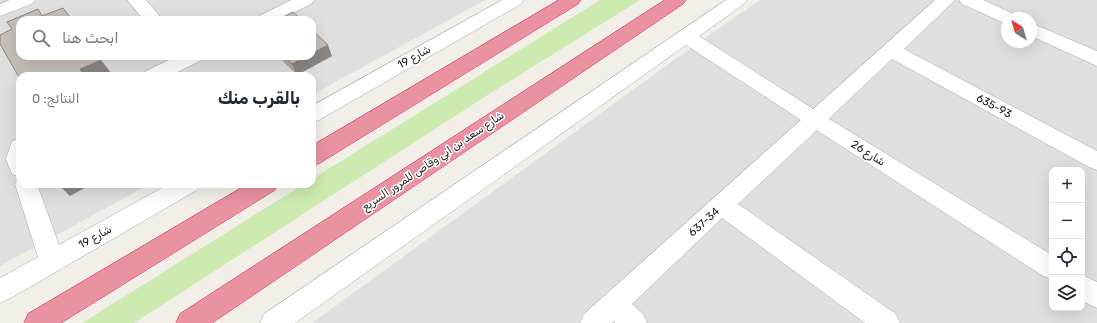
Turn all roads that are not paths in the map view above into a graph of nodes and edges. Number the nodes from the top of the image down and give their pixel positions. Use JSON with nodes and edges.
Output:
{"nodes":[{"id":1,"x":26,"y":0,"type":"edge"},
{"id":2,"x":136,"y":0,"type":"edge"},
{"id":3,"x":305,"y":0,"type":"edge"},
{"id":4,"x":515,"y":0,"type":"edge"},
{"id":5,"x":572,"y":0,"type":"edge"},
{"id":6,"x":677,"y":0,"type":"edge"},
{"id":7,"x":738,"y":0,"type":"edge"},
{"id":8,"x":946,"y":0,"type":"edge"},
{"id":9,"x":968,"y":0,"type":"edge"},
{"id":10,"x":0,"y":10,"type":"edge"},
{"id":11,"x":1001,"y":15,"type":"edge"},
{"id":12,"x":150,"y":16,"type":"edge"},
{"id":13,"x":273,"y":16,"type":"edge"},
{"id":14,"x":1037,"y":32,"type":"edge"},
{"id":15,"x":686,"y":36,"type":"junction"},
{"id":16,"x":891,"y":50,"type":"junction"},
{"id":17,"x":1097,"y":59,"type":"edge"},
{"id":18,"x":183,"y":60,"type":"edge"},
{"id":19,"x":161,"y":72,"type":"edge"},
{"id":20,"x":316,"y":113,"type":"edge"},
{"id":21,"x":814,"y":119,"type":"junction"},
{"id":22,"x":316,"y":155,"type":"edge"},
{"id":23,"x":1097,"y":161,"type":"edge"},
{"id":24,"x":27,"y":188,"type":"edge"},
{"id":25,"x":182,"y":188,"type":"edge"},
{"id":26,"x":260,"y":188,"type":"edge"},
{"id":27,"x":722,"y":205,"type":"junction"},
{"id":28,"x":52,"y":262,"type":"junction"},
{"id":29,"x":1049,"y":266,"type":"edge"},
{"id":30,"x":1085,"y":289,"type":"edge"},
{"id":31,"x":0,"y":291,"type":"edge"},
{"id":32,"x":1097,"y":296,"type":"edge"},
{"id":33,"x":614,"y":304,"type":"junction"},
{"id":34,"x":37,"y":323,"type":"edge"},
{"id":35,"x":189,"y":323,"type":"edge"},
{"id":36,"x":273,"y":323,"type":"edge"},
{"id":37,"x":593,"y":323,"type":"edge"},
{"id":38,"x":634,"y":323,"type":"edge"},
{"id":39,"x":887,"y":323,"type":"edge"}],
"edges":[{"from":1,"to":10,"type":"street"},
{"from":2,"to":12,"type":"street"},
{"from":3,"to":13,"type":"street"},
{"from":4,"to":20,"type":"street","name":"شارع 19"},
{"from":5,"to":22,"type":"highway"},
{"from":6,"to":35,"type":"highway","name":"شارع سعد بن ابي وقاص للمرور السريع"},
{"from":7,"to":15,"type":"street"},
{"from":8,"to":16,"type":"street","name":"637-34"},
{"from":9,"to":11,"type":"street"},
{"from":14,"to":17,"type":"street"},
{"from":15,"to":21,"type":"street","name":"شارع 26"},
{"from":15,"to":36,"type":"street"},
{"from":16,"to":21,"type":"street","name":"637-34"},
{"from":16,"to":23,"type":"street","name":"635-93"},
{"from":18,"to":19,"type":"street"},
{"from":21,"to":27,"type":"street","name":"637-34"},
{"from":21,"to":29,"type":"street","name":"شارع 26"},
{"from":24,"to":28,"type":"street"},
{"from":25,"to":28,"type":"street","name":"شارع 19"},
{"from":26,"to":34,"type":"highway"},
{"from":27,"to":33,"type":"street","name":"637-34"},
{"from":27,"to":39,"type":"street"},
{"from":28,"to":31,"type":"street","name":"شارع 19"},
{"from":30,"to":32,"type":"street"},
{"from":33,"to":37,"type":"street","name":"637-34"},
{"from":33,"to":38,"type":"street"}]}
